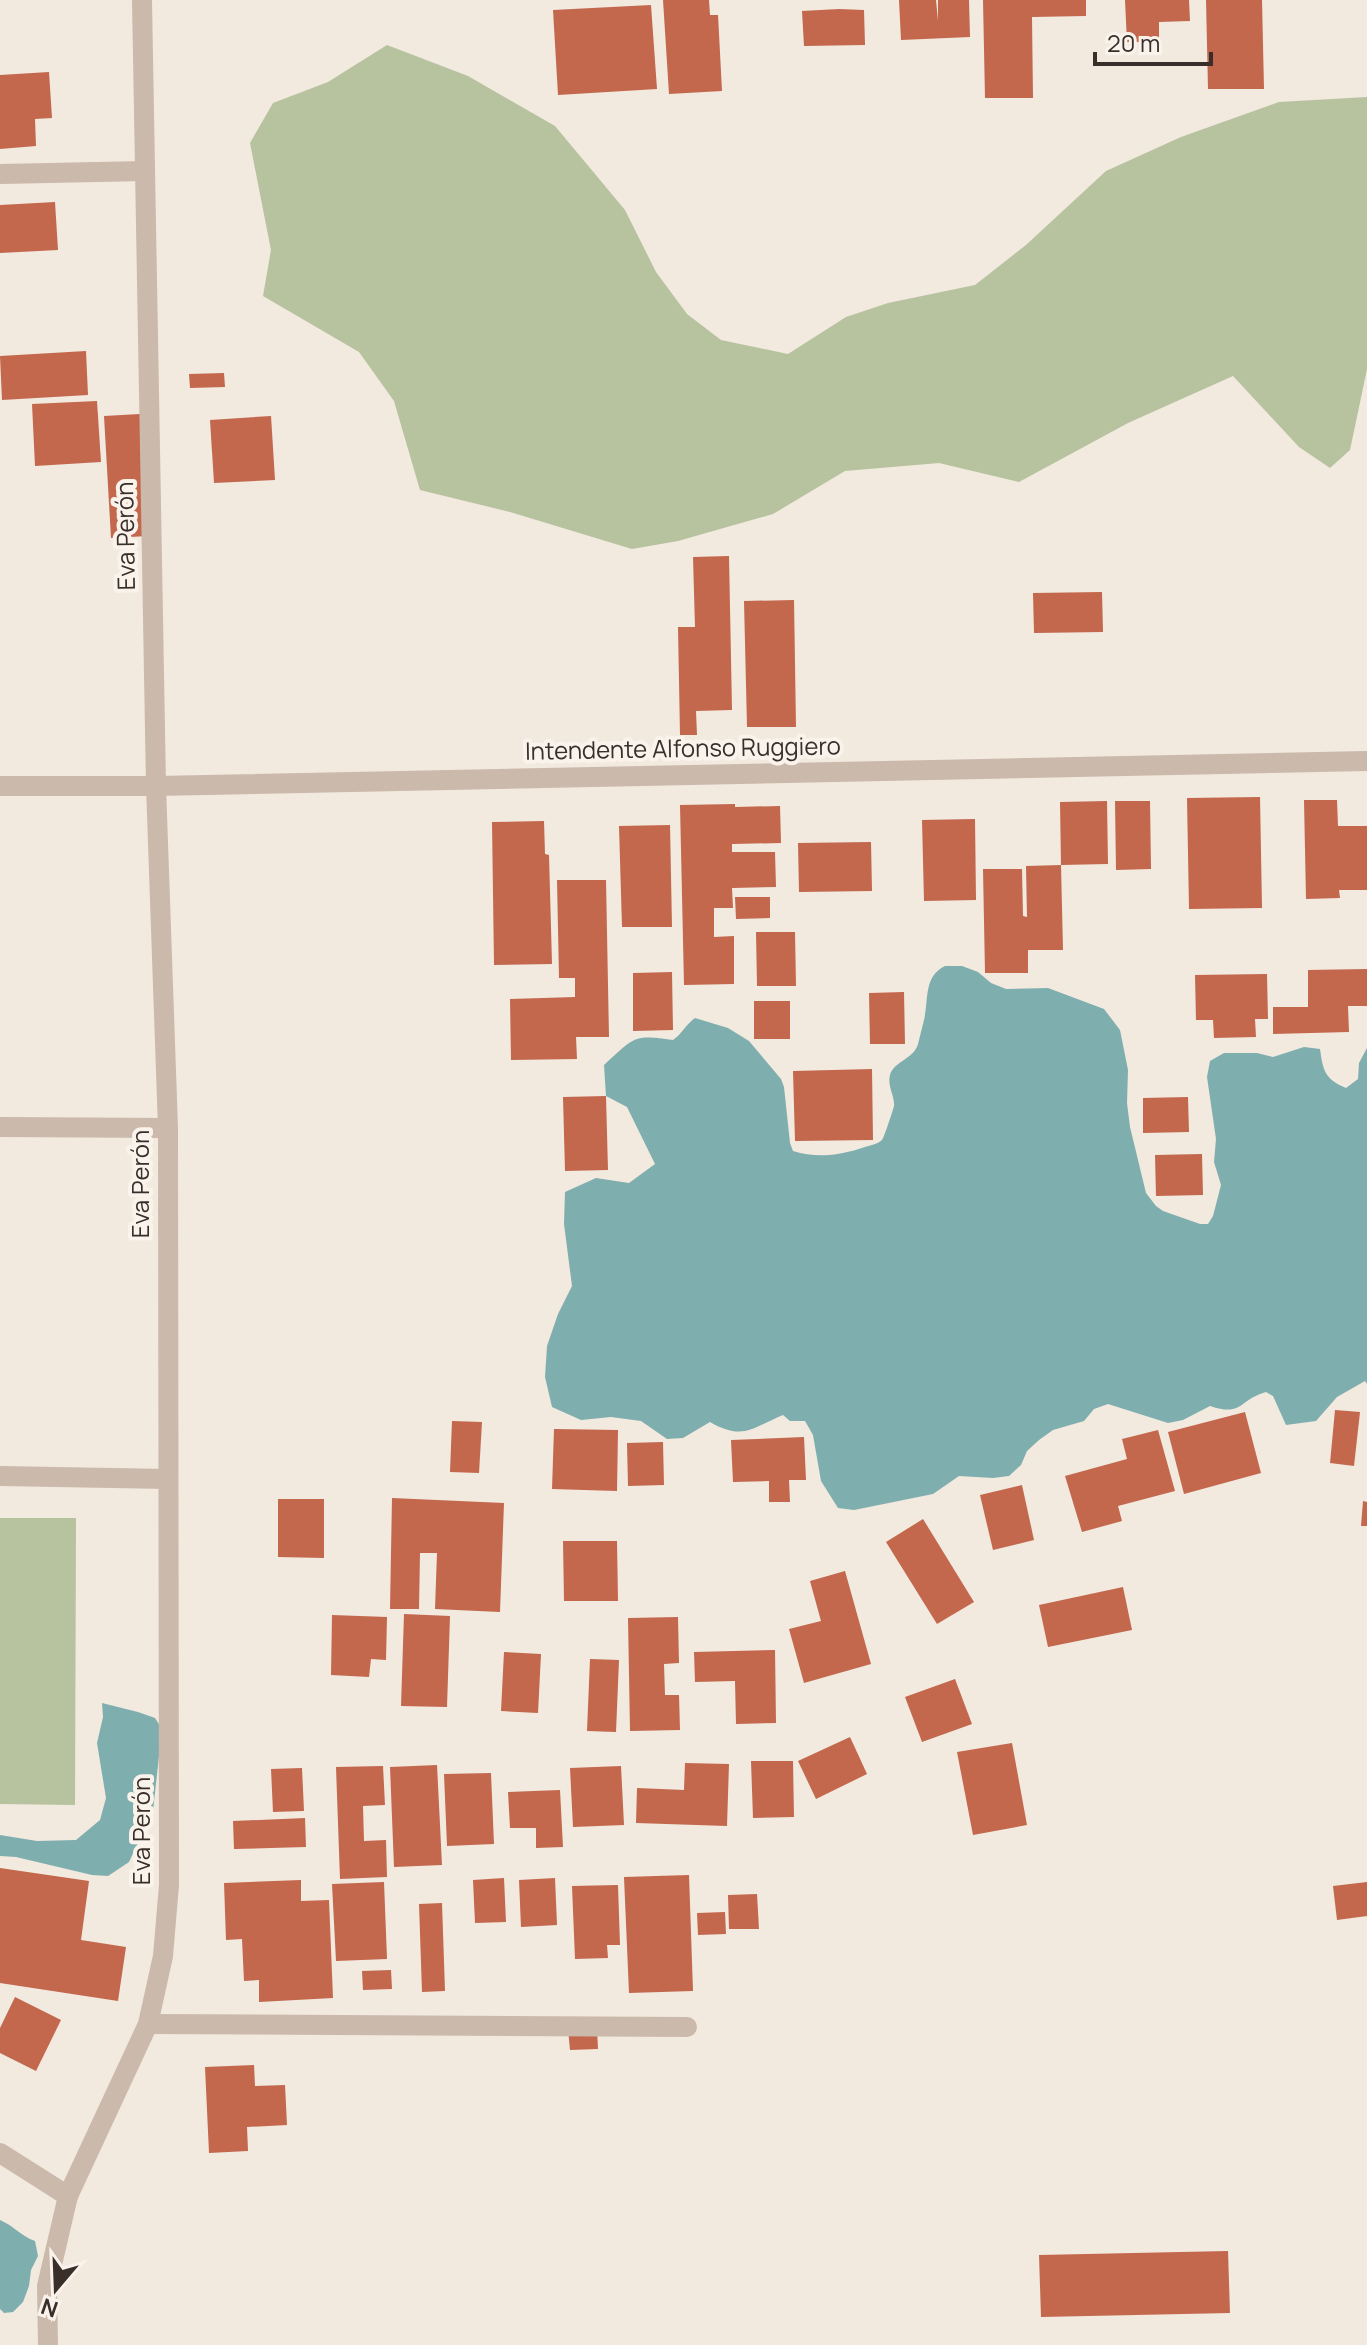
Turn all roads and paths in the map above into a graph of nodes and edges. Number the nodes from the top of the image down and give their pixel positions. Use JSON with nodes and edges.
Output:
{"nodes":[{"id":1,"x":142,"y":0,"type":"edge"},
{"id":2,"x":145,"y":171,"type":"junction"},
{"id":3,"x":0,"y":174,"type":"edge"},
{"id":4,"x":1367,"y":761,"type":"edge"},
{"id":5,"x":0,"y":786,"type":"edge"},
{"id":6,"x":156,"y":786,"type":"junction"},
{"id":7,"x":0,"y":1127,"type":"edge"},
{"id":8,"x":168,"y":1128,"type":"junction"},
{"id":9,"x":0,"y":1476,"type":"edge"},
{"id":10,"x":168,"y":1479,"type":"junction"},
{"id":11,"x":148,"y":2024,"type":"junction"},
{"id":12,"x":687,"y":2027,"type":"dead end"},
{"id":13,"x":0,"y":2153,"type":"edge"},
{"id":14,"x":68,"y":2196,"type":"junction"},
{"id":15,"x":48,"y":2345,"type":"edge"}],
"edges":[{"from":1,"to":2,"type":"street","name":"Eva Perón"},
{"from":2,"to":3,"type":"street"},
{"from":2,"to":6,"type":"street","name":"Eva Perón"},
{"from":4,"to":6,"type":"street","name":"Intendente Alfonso Ruggiero"},
{"from":5,"to":6,"type":"street","name":"Intendente Alfonso Ruggiero"},
{"from":6,"to":8,"type":"street","name":"Eva Perón"},
{"from":7,"to":8,"type":"street"},
{"from":8,"to":10,"type":"street","name":"Eva Perón"},
{"from":9,"to":10,"type":"street"},
{"from":10,"to":11,"type":"street","name":"Eva Perón"},
{"from":11,"to":12,"type":"street"},
{"from":11,"to":14,"type":"street","name":"Eva Perón"},
{"from":13,"to":14,"type":"street"},
{"from":14,"to":15,"type":"street","name":"Eva Perón"}]}
